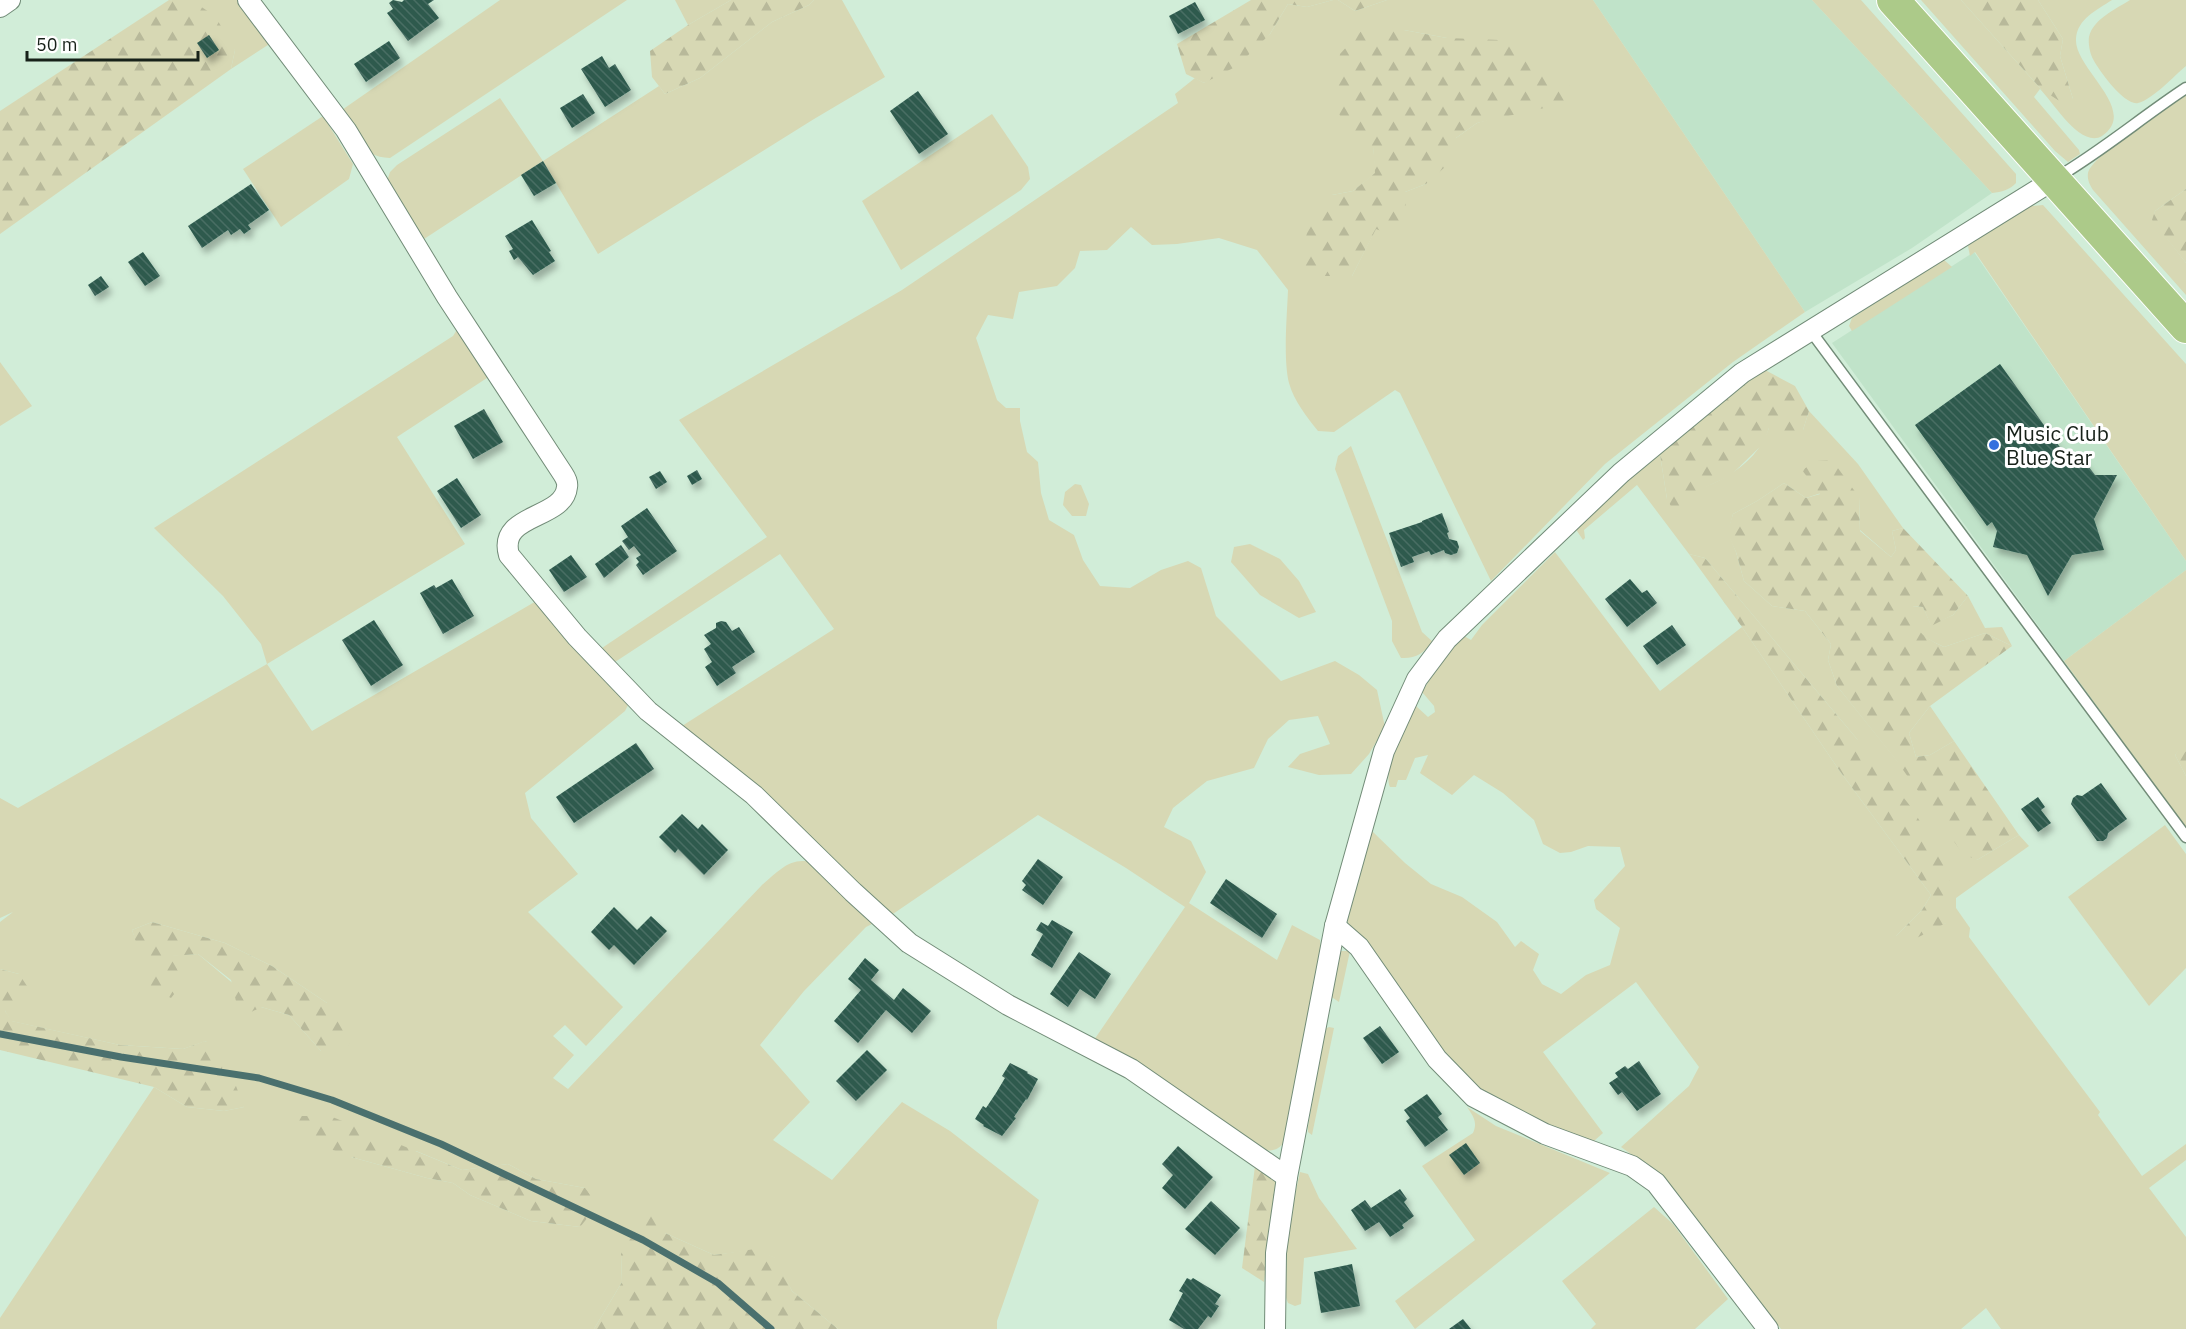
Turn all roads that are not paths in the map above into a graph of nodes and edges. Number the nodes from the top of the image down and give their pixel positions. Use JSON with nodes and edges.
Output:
{"nodes":[{"id":1,"x":10,"y":0,"type":"edge"},
{"id":2,"x":248,"y":0,"type":"edge"},
{"id":3,"x":1893,"y":0,"type":"edge"},
{"id":4,"x":0,"y":7,"type":"edge"},
{"id":5,"x":2186,"y":88,"type":"edge"},
{"id":6,"x":2055,"y":179,"type":"junction"},
{"id":7,"x":2186,"y":327,"type":"edge"},
{"id":8,"x":1810,"y":330,"type":"junction"},
{"id":9,"x":2186,"y":837,"type":"edge"},
{"id":10,"x":1335,"y":926,"type":"junction"},
{"id":11,"x":1287,"y":1176,"type":"junction"},
{"id":12,"x":1275,"y":1329,"type":"edge"},
{"id":13,"x":1768,"y":1329,"type":"edge"}],
"edges":[{"from":1,"to":4,"type":"street"},
{"from":2,"to":11,"type":"street"},
{"from":3,"to":6,"type":"main road"},
{"from":5,"to":6,"type":"lane"},
{"from":6,"to":7,"type":"main road"},
{"from":6,"to":8,"type":"street"},
{"from":8,"to":9,"type":"lane"},
{"from":8,"to":10,"type":"street"},
{"from":10,"to":11,"type":"street"},
{"from":10,"to":13,"type":"street"},
{"from":11,"to":12,"type":"street"}]}
